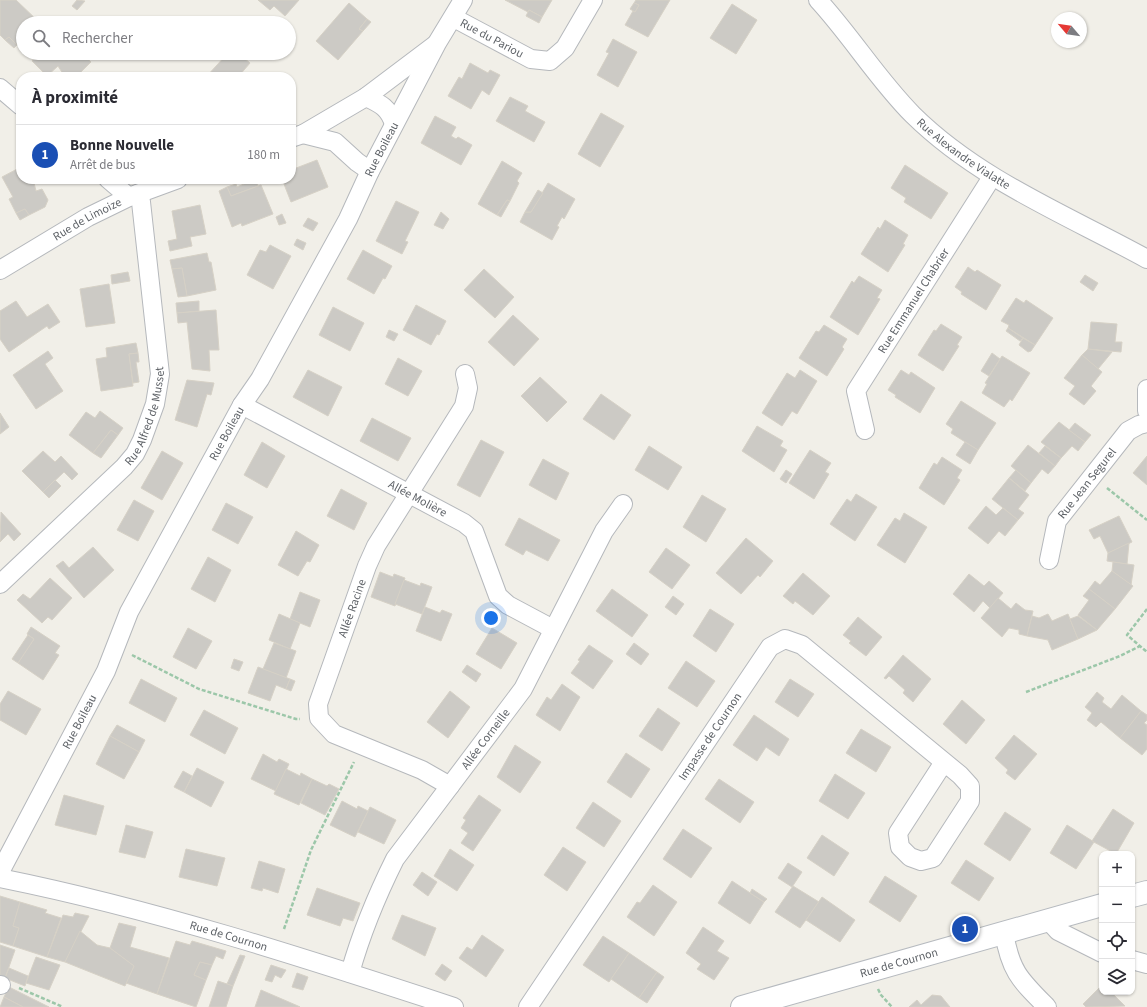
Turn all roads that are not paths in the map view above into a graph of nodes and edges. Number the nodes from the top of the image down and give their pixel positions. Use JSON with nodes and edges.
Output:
{"nodes":[{"id":1,"x":463,"y":0,"type":"edge"},
{"id":2,"x":593,"y":0,"type":"edge"},
{"id":3,"x":818,"y":0,"type":"edge"},
{"id":4,"x":454,"y":18,"type":"junction"},
{"id":5,"x":437,"y":43,"type":"junction"},
{"id":6,"x":0,"y":88,"type":"edge"},
{"id":7,"x":366,"y":97,"type":"junction"},
{"id":8,"x":16,"y":102,"type":"edge"},
{"id":9,"x":394,"y":124,"type":"junction"},
{"id":10,"x":297,"y":136,"type":"edge"},
{"id":11,"x":370,"y":171,"type":"junction"},
{"id":12,"x":992,"y":177,"type":"junction"},
{"id":13,"x":115,"y":184,"type":"edge"},
{"id":14,"x":165,"y":184,"type":"edge"},
{"id":15,"x":133,"y":196,"type":"junction"},
{"id":16,"x":1147,"y":259,"type":"edge"},
{"id":17,"x":0,"y":270,"type":"edge"},
{"id":18,"x":465,"y":374,"type":"dead end"},
{"id":19,"x":1147,"y":389,"type":"edge"},
{"id":20,"x":242,"y":405,"type":"junction"},
{"id":21,"x":1147,"y":410,"type":"edge"},
{"id":22,"x":1147,"y":423,"type":"edge"},
{"id":23,"x":865,"y":430,"type":"dead end"},
{"id":24,"x":408,"y":493,"type":"junction"},
{"id":25,"x":623,"y":504,"type":"dead end"},
{"id":26,"x":1049,"y":560,"type":"dead end"},
{"id":27,"x":0,"y":584,"type":"edge"},
{"id":28,"x":553,"y":629,"type":"junction"},
{"id":29,"x":944,"y":762,"type":"junction"},
{"id":30,"x":450,"y":786,"type":"junction"},
{"id":31,"x":0,"y":872,"type":"edge"},
{"id":32,"x":0,"y":878,"type":"edge"},
{"id":33,"x":1147,"y":892,"type":"edge"},
{"id":34,"x":1135,"y":895,"type":"edge"},
{"id":35,"x":1099,"y":906,"type":"edge"},
{"id":36,"x":1048,"y":920,"type":"junction"},
{"id":37,"x":1004,"y":932,"type":"junction"},
{"id":38,"x":1099,"y":952,"type":"edge"},
{"id":39,"x":1135,"y":961,"type":"edge"},
{"id":40,"x":1147,"y":964,"type":"edge"},
{"id":41,"x":350,"y":973,"type":"junction"},
{"id":42,"x":454,"y":1007,"type":"edge"},
{"id":43,"x":528,"y":1007,"type":"edge"},
{"id":44,"x":742,"y":1007,"type":"edge"},
{"id":45,"x":1047,"y":1007,"type":"edge"}],
"edges":[{"from":1,"to":4,"type":"street","name":"Rue Boileau"},
{"from":2,"to":4,"type":"street","name":"Rue du Pariou"},
{"from":3,"to":12,"type":"street","name":"Rue Alexandre Vialatte"},
{"from":4,"to":5,"type":"street","name":"Rue Boileau"},
{"from":5,"to":7,"type":"street"},
{"from":5,"to":9,"type":"street","name":"Rue Boileau"},
{"from":6,"to":8,"type":"street"},
{"from":7,"to":9,"type":"street"},
{"from":7,"to":10,"type":"street"},
{"from":9,"to":11,"type":"street","name":"Rue Boileau"},
{"from":10,"to":11,"type":"street"},
{"from":11,"to":20,"type":"street","name":"Rue Boileau"},
{"from":12,"to":16,"type":"street","name":"Rue Alexandre Vialatte"},
{"from":12,"to":23,"type":"street","name":"Rue Emmanuel Chabrier"},
{"from":13,"to":15,"type":"street"},
{"from":14,"to":15,"type":"street","name":"Rue de Limoize"},
{"from":15,"to":17,"type":"street","name":"Rue de Limoize"},
{"from":15,"to":27,"type":"street","name":"Rue Alfred de Musset"},
{"from":18,"to":24,"type":"street","name":"Allée Racine"},
{"from":19,"to":21,"type":"street"},
{"from":20,"to":24,"type":"street","name":"Allée Molière"},
{"from":20,"to":31,"type":"street","name":"Rue Boileau"},
{"from":22,"to":26,"type":"street","name":"Rue Jean Segurel"},
{"from":24,"to":28,"type":"street","name":"Allée Molière"},
{"from":24,"to":30,"type":"street","name":"Allée Racine"},
{"from":25,"to":28,"type":"street","name":"Allée Corneille"},
{"from":28,"to":30,"type":"street","name":"Allée Corneille"},
{"from":29,"to":29,"type":"street","name":"Impasse de Cournon"},
{"from":29,"to":43,"type":"street","name":"Impasse de Cournon"},
{"from":30,"to":41,"type":"street","name":"Allée Corneille"},
{"from":32,"to":41,"type":"street","name":"Rue de Cournon"},
{"from":33,"to":34,"type":"street"},
{"from":35,"to":36,"type":"street","name":"Rue de Cournon"},
{"from":36,"to":37,"type":"street","name":"Rue de Cournon"},
{"from":36,"to":38,"type":"street"},
{"from":37,"to":44,"type":"street","name":"Rue de Cournon"},
{"from":37,"to":45,"type":"street"},
{"from":39,"to":40,"type":"street"},
{"from":41,"to":42,"type":"street","name":"Rue de Cournon"}]}
